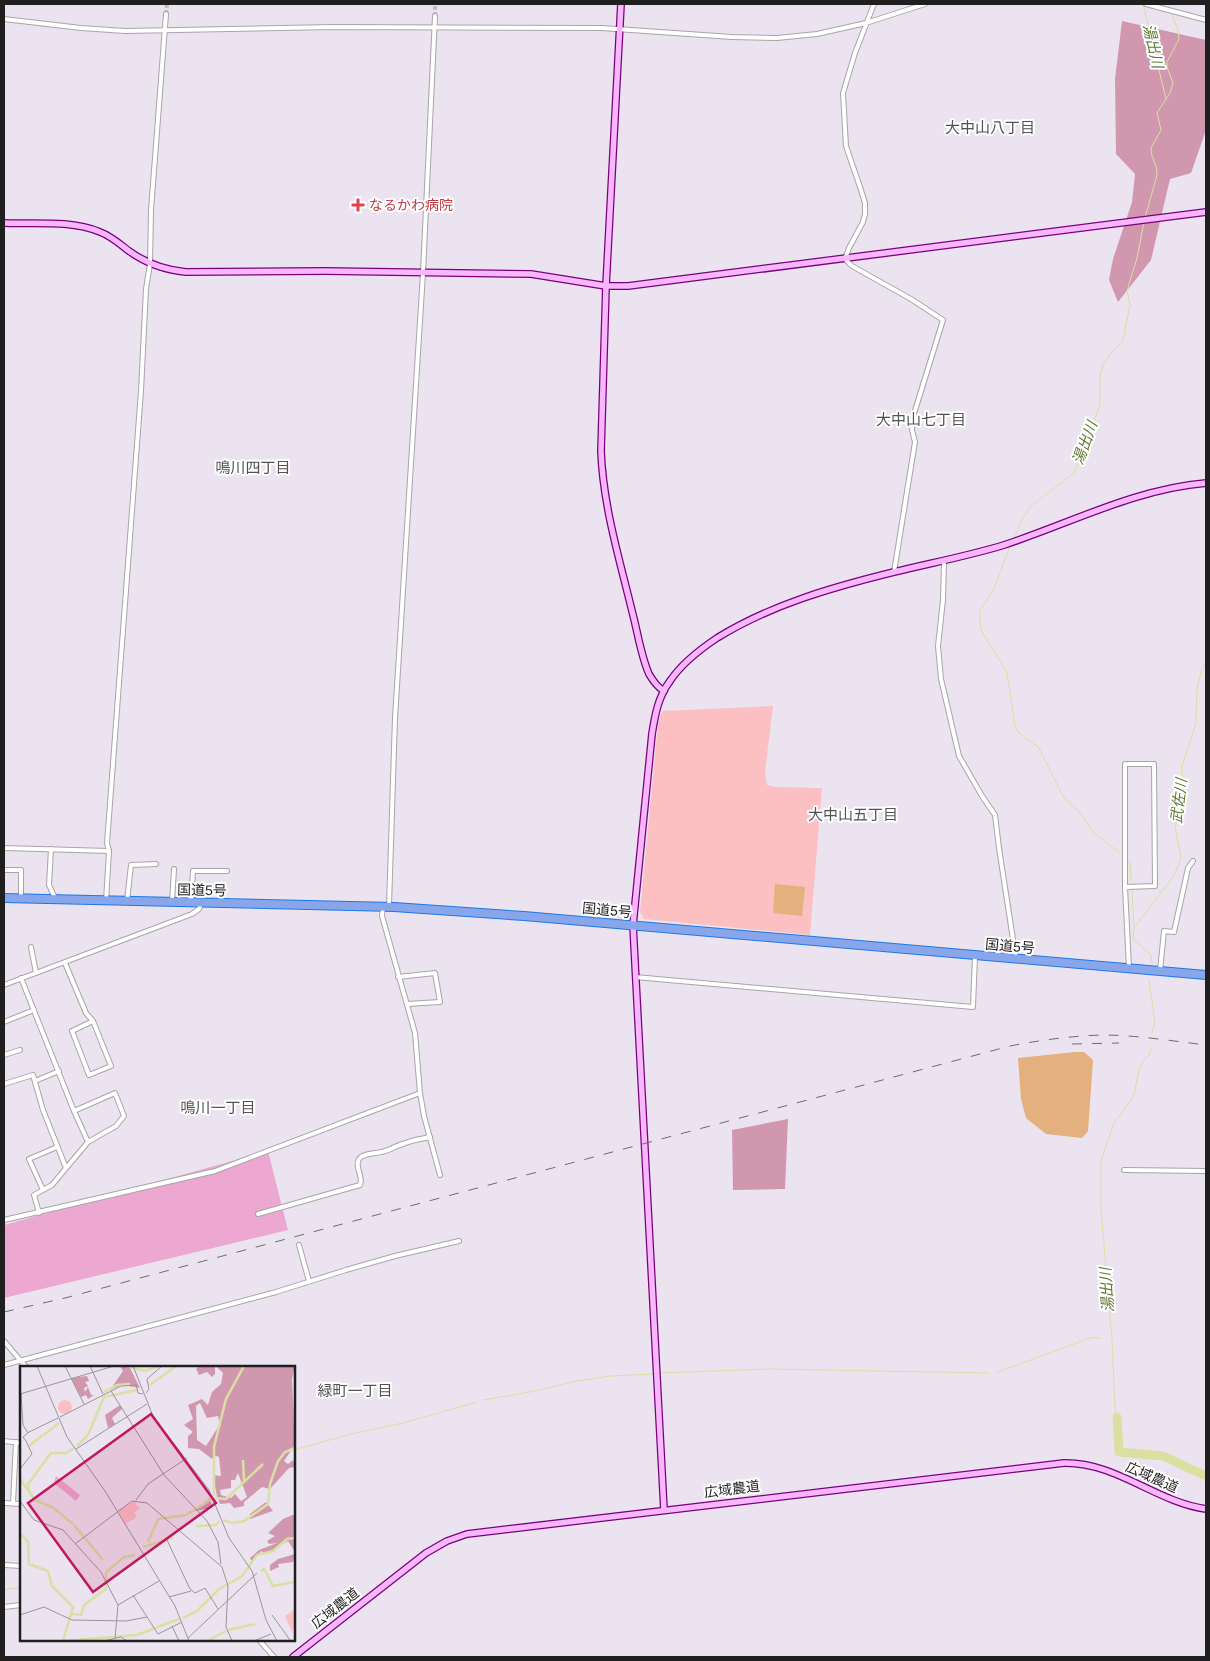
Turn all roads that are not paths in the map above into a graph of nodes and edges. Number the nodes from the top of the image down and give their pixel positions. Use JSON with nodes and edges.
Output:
{"nodes":[{"id":1,"x":621,"y":4,"type":"edge"},
{"id":2,"x":874,"y":4,"type":"edge"},
{"id":3,"x":925,"y":4,"type":"edge"},
{"id":4,"x":1146,"y":4,"type":"edge"},
{"id":5,"x":166,"y":14,"type":"tunnel mouth"},
{"id":6,"x":434,"y":16,"type":"tunnel mouth"},
{"id":7,"x":4,"y":19,"type":"edge"},
{"id":8,"x":1206,"y":20,"type":"edge"},
{"id":9,"x":866,"y":23,"type":"junction"},
{"id":10,"x":434,"y":27,"type":"junction"},
{"id":11,"x":620,"y":28,"type":"junction"},
{"id":12,"x":165,"y":30,"type":"junction"},
{"id":13,"x":1206,"y":212,"type":"edge"},
{"id":14,"x":4,"y":222,"type":"edge"},
{"id":15,"x":845,"y":258,"type":"junction"},
{"id":16,"x":150,"y":264,"type":"junction"},
{"id":17,"x":423,"y":272,"type":"junction"},
{"id":18,"x":606,"y":286,"type":"junction"},
{"id":19,"x":1206,"y":483,"type":"edge"},
{"id":20,"x":944,"y":561,"type":"junction"},
{"id":21,"x":894,"y":572,"type":"junction"},
{"id":22,"x":664,"y":691,"type":"junction"},
{"id":23,"x":4,"y":848,"type":"edge"},
{"id":24,"x":51,"y":849,"type":"junction"},
{"id":25,"x":109,"y":850,"type":"junction"},
{"id":26,"x":1193,"y":861,"type":"dead end"},
{"id":27,"x":156,"y":864,"type":"dead end"},
{"id":28,"x":174,"y":869,"type":"dead end"},
{"id":29,"x":4,"y":870,"type":"edge"},
{"id":30,"x":227,"y":871,"type":"dead end"},
{"id":31,"x":1125,"y":887,"type":"junction"},
{"id":32,"x":4,"y":898,"type":"edge"},
{"id":33,"x":21,"y":899,"type":"junction"},
{"id":34,"x":56,"y":900,"type":"junction"},
{"id":35,"x":106,"y":901,"type":"junction"},
{"id":36,"x":128,"y":901,"type":"junction"},
{"id":37,"x":172,"y":902,"type":"junction"},
{"id":38,"x":191,"y":902,"type":"junction"},
{"id":39,"x":201,"y":903,"type":"junction"},
{"id":40,"x":386,"y":906,"type":"junction"},
{"id":41,"x":632,"y":925,"type":"junction"},
{"id":42,"x":31,"y":947,"type":"dead end"},
{"id":43,"x":975,"y":956,"type":"junction"},
{"id":44,"x":1016,"y":959,"type":"junction"},
{"id":45,"x":65,"y":963,"type":"junction"},
{"id":46,"x":1129,"y":968,"type":"junction"},
{"id":47,"x":1160,"y":971,"type":"junction"},
{"id":48,"x":36,"y":973,"type":"junction"},
{"id":49,"x":1206,"y":975,"type":"edge"},
{"id":50,"x":398,"y":977,"type":"junction"},
{"id":51,"x":635,"y":977,"type":"junction"},
{"id":52,"x":21,"y":978,"type":"junction"},
{"id":53,"x":4,"y":985,"type":"edge"},
{"id":54,"x":406,"y":1004,"type":"junction"},
{"id":55,"x":34,"y":1010,"type":"junction"},
{"id":56,"x":4,"y":1022,"type":"edge"},
{"id":57,"x":93,"y":1022,"type":"junction"},
{"id":58,"x":20,"y":1050,"type":"dead end"},
{"id":59,"x":4,"y":1055,"type":"edge"},
{"id":60,"x":59,"y":1071,"type":"junction"},
{"id":61,"x":35,"y":1081,"type":"junction"},
{"id":62,"x":4,"y":1084,"type":"edge"},
{"id":63,"x":420,"y":1093,"type":"junction"},
{"id":64,"x":74,"y":1111,"type":"junction"},
{"id":65,"x":430,"y":1137,"type":"junction"},
{"id":66,"x":88,"y":1142,"type":"junction"},
{"id":67,"x":57,"y":1146,"type":"junction"},
{"id":68,"x":66,"y":1168,"type":"junction"},
{"id":69,"x":1124,"y":1170,"type":"dead end"},
{"id":70,"x":1206,"y":1170,"type":"edge"},
{"id":71,"x":440,"y":1175,"type":"dead end"},
{"id":72,"x":42,"y":1190,"type":"junction"},
{"id":73,"x":38,"y":1212,"type":"junction"},
{"id":74,"x":258,"y":1214,"type":"dead end"},
{"id":75,"x":4,"y":1220,"type":"edge"},
{"id":76,"x":459,"y":1241,"type":"dead end"},
{"id":77,"x":299,"y":1245,"type":"dead end"},
{"id":78,"x":309,"y":1281,"type":"junction"},
{"id":79,"x":4,"y":1341,"type":"edge"},
{"id":80,"x":21,"y":1361,"type":"junction"},
{"id":81,"x":4,"y":1365,"type":"edge"},
{"id":82,"x":25,"y":1366,"type":"edge"},
{"id":83,"x":4,"y":1442,"type":"edge"},
{"id":84,"x":19,"y":1442,"type":"edge"},
{"id":85,"x":4,"y":1503,"type":"edge"},
{"id":86,"x":13,"y":1503,"type":"junction"},
{"id":87,"x":20,"y":1504,"type":"edge"},
{"id":88,"x":1206,"y":1509,"type":"edge"},
{"id":89,"x":664,"y":1510,"type":"junction"},
{"id":90,"x":4,"y":1565,"type":"edge"},
{"id":91,"x":20,"y":1566,"type":"edge"},
{"id":92,"x":20,"y":1605,"type":"edge"},
{"id":93,"x":4,"y":1607,"type":"edge"},
{"id":94,"x":260,"y":1641,"type":"edge"},
{"id":95,"x":274,"y":1657,"type":"edge"},
{"id":96,"x":293,"y":1657,"type":"edge"}],
"edges":[{"from":1,"to":11,"type":"street"},
{"from":2,"to":9,"type":"street"},
{"from":3,"to":9,"type":"street"},
{"from":4,"to":8,"type":"street"},
{"from":5,"to":12,"type":"street"},
{"from":6,"to":10,"type":"street"},
{"from":7,"to":12,"type":"street"},
{"from":9,"to":11,"type":"street"},
{"from":9,"to":15,"type":"street"},
{"from":10,"to":11,"type":"street"},
{"from":10,"to":12,"type":"street"},
{"from":10,"to":17,"type":"street"},
{"from":11,"to":18,"type":"street"},
{"from":12,"to":16,"type":"street"},
{"from":13,"to":15,"type":"street"},
{"from":14,"to":16,"type":"street"},
{"from":15,"to":18,"type":"street"},
{"from":15,"to":21,"type":"street"},
{"from":16,"to":17,"type":"street"},
{"from":16,"to":25,"type":"street"},
{"from":17,"to":18,"type":"street"},
{"from":17,"to":40,"type":"street"},
{"from":18,"to":22,"type":"street"},
{"from":19,"to":20,"type":"street"},
{"from":20,"to":21,"type":"street"},
{"from":20,"to":44,"type":"street"},
{"from":21,"to":22,"type":"street"},
{"from":22,"to":41,"type":"street"},
{"from":23,"to":24,"type":"street"},
{"from":24,"to":25,"type":"street"},
{"from":24,"to":34,"type":"street"},
{"from":25,"to":35,"type":"street"},
{"from":26,"to":47,"type":"street"},
{"from":27,"to":36,"type":"street"},
{"from":28,"to":37,"type":"street"},
{"from":29,"to":33,"type":"street"},
{"from":30,"to":38,"type":"street"},
{"from":31,"to":31,"type":"street"},
{"from":31,"to":46,"type":"street"},
{"from":32,"to":33,"type":"highway","name":"国道5号"},
{"from":33,"to":34,"type":"highway","name":"国道5号"},
{"from":34,"to":35,"type":"highway","name":"国道5号"},
{"from":35,"to":36,"type":"highway","name":"国道5号"},
{"from":36,"to":37,"type":"highway","name":"国道5号"},
{"from":37,"to":38,"type":"highway","name":"国道5号"},
{"from":38,"to":39,"type":"highway","name":"国道5号"},
{"from":39,"to":40,"type":"highway","name":"国道5号"},
{"from":39,"to":45,"type":"street"},
{"from":40,"to":41,"type":"highway","name":"国道5号"},
{"from":40,"to":50,"type":"street"},
{"from":41,"to":43,"type":"highway","name":"国道5号"},
{"from":41,"to":51,"type":"street"},
{"from":42,"to":48,"type":"street"},
{"from":43,"to":44,"type":"highway","name":"国道5号"},
{"from":43,"to":51,"type":"street"},
{"from":44,"to":46,"type":"highway","name":"国道5号"},
{"from":45,"to":48,"type":"street"},
{"from":45,"to":57,"type":"street"},
{"from":46,"to":47,"type":"highway","name":"国道5号"},
{"from":47,"to":49,"type":"highway","name":"国道5号"},
{"from":48,"to":52,"type":"street"},
{"from":50,"to":54,"type":"street"},
{"from":50,"to":54,"type":"street"},
{"from":51,"to":89,"type":"street"},
{"from":52,"to":53,"type":"street"},
{"from":52,"to":55,"type":"street"},
{"from":54,"to":63,"type":"street"},
{"from":55,"to":56,"type":"street"},
{"from":55,"to":60,"type":"street"},
{"from":57,"to":57,"type":"street"},
{"from":58,"to":59,"type":"street"},
{"from":60,"to":61,"type":"street"},
{"from":60,"to":64,"type":"street"},
{"from":61,"to":62,"type":"street"},
{"from":61,"to":67,"type":"street"},
{"from":63,"to":65,"type":"street"},
{"from":63,"to":73,"type":"street"},
{"from":64,"to":66,"type":"street"},
{"from":64,"to":66,"type":"street"},
{"from":65,"to":71,"type":"street"},
{"from":65,"to":74,"type":"street"},
{"from":66,"to":68,"type":"street"},
{"from":67,"to":68,"type":"street"},
{"from":67,"to":72,"type":"street"},
{"from":68,"to":72,"type":"street"},
{"from":69,"to":70,"type":"street"},
{"from":72,"to":73,"type":"street"},
{"from":73,"to":75,"type":"street"},
{"from":76,"to":78,"type":"street"},
{"from":77,"to":78,"type":"street"},
{"from":78,"to":80,"type":"street"},
{"from":79,"to":80,"type":"street"},
{"from":80,"to":81,"type":"street"},
{"from":80,"to":82,"type":"street"},
{"from":83,"to":84,"type":"street"},
{"from":84,"to":86,"type":"street"},
{"from":85,"to":86,"type":"street"},
{"from":86,"to":87,"type":"street"},
{"from":88,"to":89,"type":"street","name":"広域農道"},
{"from":89,"to":96,"type":"street","name":"広域農道"},
{"from":90,"to":91,"type":"street"},
{"from":92,"to":93,"type":"street"},
{"from":94,"to":95,"type":"street"}]}
